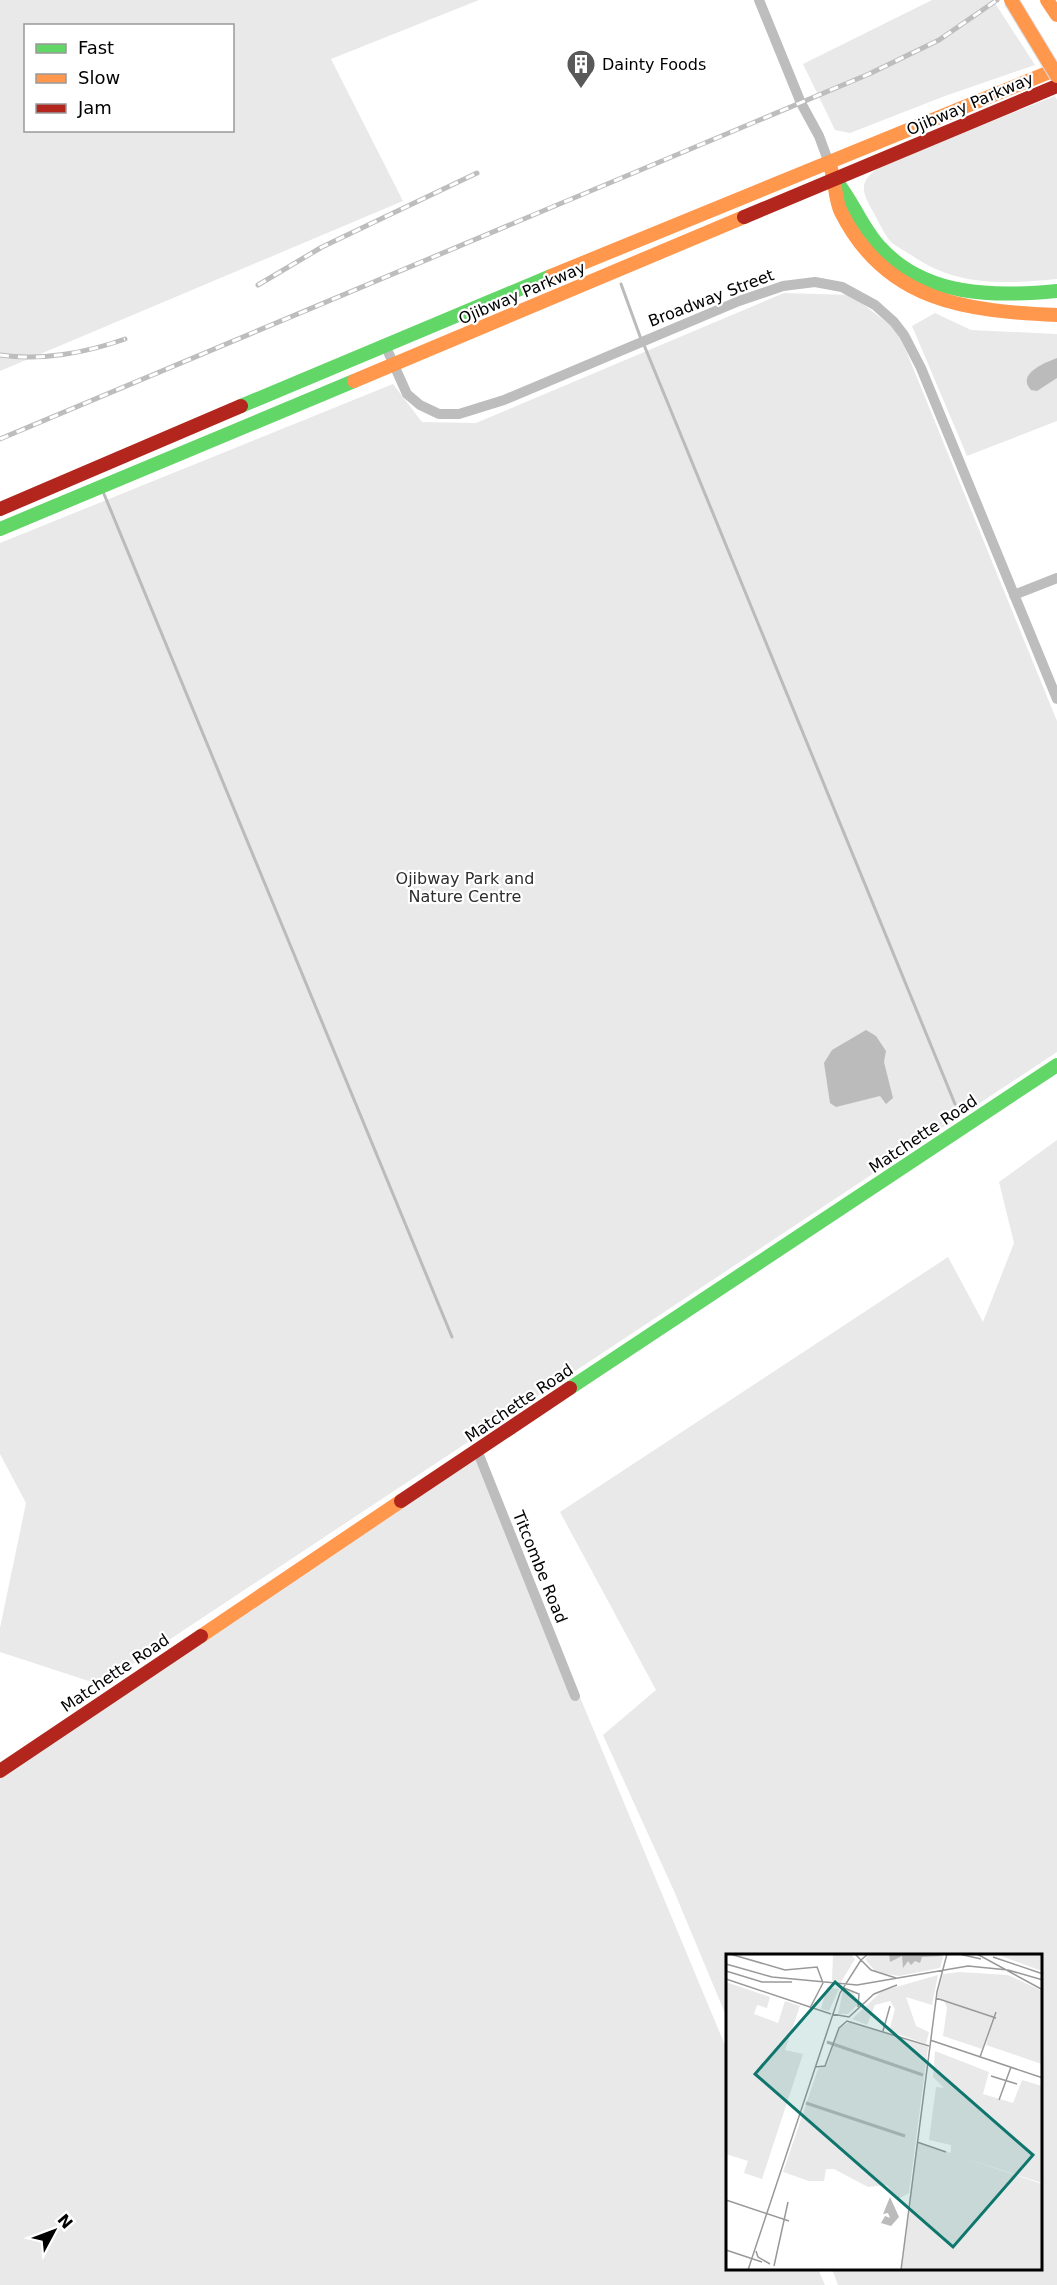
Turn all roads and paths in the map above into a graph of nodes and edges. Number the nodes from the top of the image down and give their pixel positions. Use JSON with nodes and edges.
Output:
{"nodes":[{"id":1,"x":759,"y":0,"type":"edge"},
{"id":2,"x":1011,"y":0,"type":"edge"},
{"id":3,"x":1016,"y":0,"type":"edge"},
{"id":4,"x":1049,"y":0,"type":"edge"},
{"id":5,"x":1057,"y":8,"type":"edge"},
{"id":6,"x":1057,"y":15,"type":"edge"},
{"id":7,"x":1057,"y":58,"type":"edge"},
{"id":8,"x":1057,"y":69,"type":"edge"},
{"id":9,"x":1057,"y":76,"type":"edge"},
{"id":10,"x":1057,"y":86,"type":"edge"},
{"id":11,"x":829,"y":163,"type":"junction"},
{"id":12,"x":835,"y":180,"type":"junction"},
{"id":13,"x":1057,"y":291,"type":"edge"},
{"id":14,"x":1057,"y":315,"type":"edge"},
{"id":15,"x":385,"y":345,"type":"junction"},
{"id":16,"x":393,"y":365,"type":"junction"},
{"id":17,"x":0,"y":509,"type":"edge"},
{"id":18,"x":0,"y":529,"type":"edge"},
{"id":19,"x":1057,"y":578,"type":"edge"},
{"id":20,"x":1014,"y":595,"type":"junction"},
{"id":21,"x":1057,"y":699,"type":"edge"},
{"id":22,"x":1057,"y":1065,"type":"edge"},
{"id":23,"x":477,"y":1450,"type":"junction"},
{"id":24,"x":575,"y":1696,"type":"dead end"},
{"id":25,"x":0,"y":1771,"type":"edge"}],
"edges":[{"from":1,"to":11,"type":"street"},
{"from":2,"to":9,"type":"main road","bridge":true},
{"from":3,"to":7,"type":"main road"},
{"from":4,"to":5,"type":"main road"},
{"from":4,"to":6,"type":"main road"},
{"from":8,"to":11,"type":"main road","name":"Ojibway Parkway"},
{"from":10,"to":12,"type":"main road","name":"Ojibway Parkway"},
{"from":11,"to":12,"type":"main road"},
{"from":11,"to":15,"type":"main road","name":"Ojibway Parkway"},
{"from":12,"to":13,"type":"main road"},
{"from":12,"to":14,"type":"main road"},
{"from":12,"to":16,"type":"main road","name":"Ojibway Parkway"},
{"from":15,"to":16,"type":"street","name":"Broadway Street"},
{"from":15,"to":17,"type":"main road","name":"Ojibway Parkway"},
{"from":16,"to":18,"type":"main road","name":"Ojibway Parkway"},
{"from":16,"to":20,"type":"street","name":"Broadway Street"},
{"from":19,"to":20,"type":"street"},
{"from":20,"to":21,"type":"street","name":"Broadway Street"},
{"from":22,"to":23,"type":"main road","name":"Matchette Road"},
{"from":23,"to":24,"type":"street","name":"Titcombe Road"},
{"from":23,"to":25,"type":"main road","name":"Matchette Road"}]}
